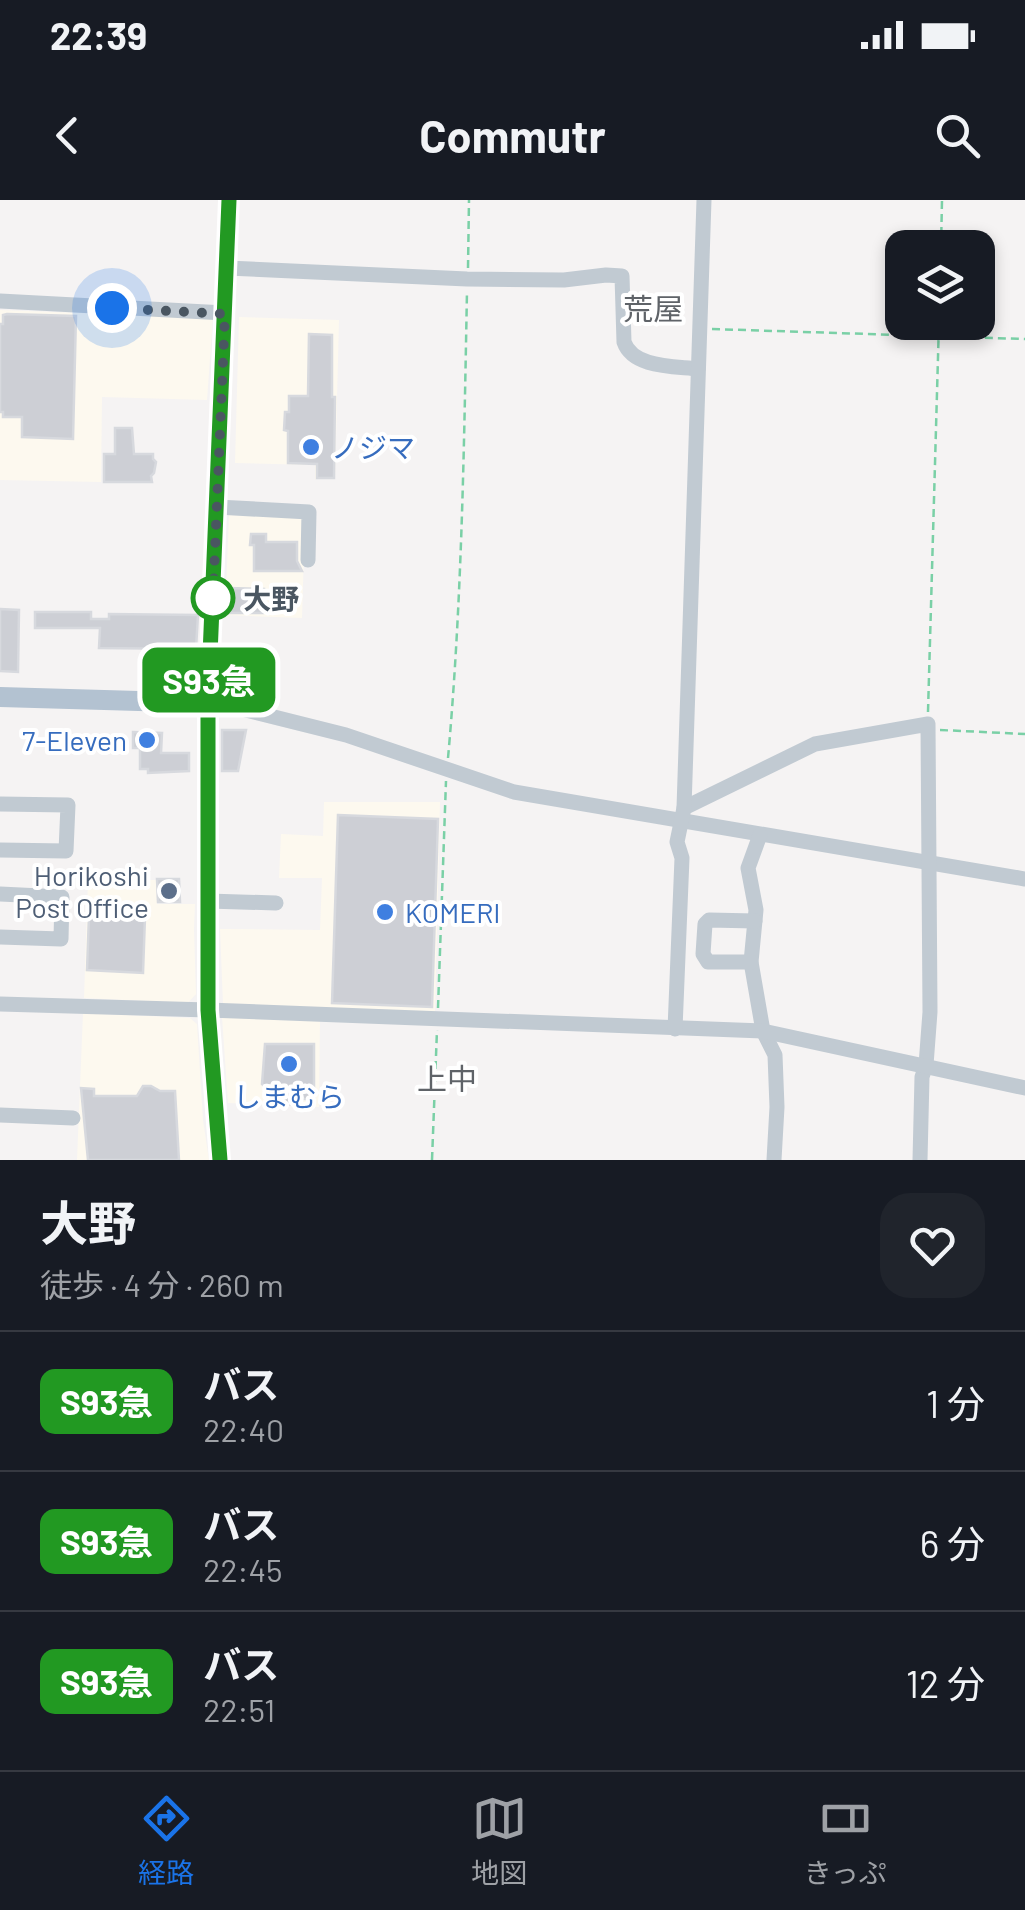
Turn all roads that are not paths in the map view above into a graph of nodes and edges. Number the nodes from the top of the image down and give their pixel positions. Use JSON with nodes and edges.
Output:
{"nodes":[{"id":1,"x":229,"y":200,"type":"edge"},
{"id":2,"x":704,"y":200,"type":"edge"},
{"id":3,"x":227,"y":268,"type":"junction"},
{"id":4,"x":0,"y":302,"type":"edge"},
{"id":5,"x":225,"y":314,"type":"junction"},
{"id":6,"x":698,"y":369,"type":"junction"},
{"id":7,"x":217,"y":507,"type":"junction"},
{"id":8,"x":308,"y":560,"type":"dead end"},
{"id":9,"x":0,"y":697,"type":"edge"},
{"id":10,"x":208,"y":703,"type":"junction"},
{"id":11,"x":0,"y":804,"type":"edge"},
{"id":12,"x":683,"y":815,"type":"junction"},
{"id":13,"x":760,"y":835,"type":"junction"},
{"id":14,"x":0,"y":850,"type":"edge"},
{"id":15,"x":929,"y":863,"type":"junction"},
{"id":16,"x":1025,"y":879,"type":"edge"},
{"id":17,"x":0,"y":894,"type":"edge"},
{"id":18,"x":208,"y":901,"type":"junction"},
{"id":19,"x":276,"y":903,"type":"dead end"},
{"id":20,"x":755,"y":921,"type":"junction"},
{"id":21,"x":0,"y":937,"type":"edge"},
{"id":22,"x":751,"y":962,"type":"junction"},
{"id":23,"x":0,"y":1004,"type":"edge"},
{"id":24,"x":208,"y":1010,"type":"junction"},
{"id":25,"x":675,"y":1029,"type":"junction"},
{"id":26,"x":763,"y":1032,"type":"junction"},
{"id":27,"x":926,"y":1065,"type":"junction"},
{"id":28,"x":1025,"y":1088,"type":"edge"},
{"id":29,"x":0,"y":1115,"type":"edge"},
{"id":30,"x":73,"y":1118,"type":"dead end"},
{"id":31,"x":220,"y":1160,"type":"edge"},
{"id":32,"x":774,"y":1160,"type":"edge"},
{"id":33,"x":920,"y":1160,"type":"edge"}],
"edges":[{"from":1,"to":3,"type":"main road"},
{"from":2,"to":6,"type":"street"},
{"from":3,"to":5,"type":"main road"},
{"from":3,"to":6,"type":"street"},
{"from":4,"to":5,"type":"street"},
{"from":5,"to":7,"type":"main road"},
{"from":6,"to":12,"type":"street"},
{"from":7,"to":8,"type":"street"},
{"from":7,"to":10,"type":"main road"},
{"from":9,"to":10,"type":"main road"},
{"from":10,"to":12,"type":"street"},
{"from":10,"to":18,"type":"main road"},
{"from":11,"to":14,"type":"street"},
{"from":12,"to":13,"type":"street"},
{"from":12,"to":15,"type":"street"},
{"from":12,"to":25,"type":"street"},
{"from":13,"to":15,"type":"street"},
{"from":13,"to":20,"type":"street"},
{"from":15,"to":16,"type":"street"},
{"from":15,"to":27,"type":"street"},
{"from":17,"to":21,"type":"street"},
{"from":18,"to":19,"type":"street"},
{"from":18,"to":24,"type":"main road"},
{"from":20,"to":22,"type":"street"},
{"from":20,"to":22,"type":"street"},
{"from":22,"to":26,"type":"street"},
{"from":23,"to":24,"type":"street"},
{"from":24,"to":25,"type":"street"},
{"from":24,"to":31,"type":"main road"},
{"from":25,"to":26,"type":"street"},
{"from":26,"to":27,"type":"street"},
{"from":26,"to":32,"type":"street"},
{"from":27,"to":28,"type":"street"},
{"from":27,"to":33,"type":"street"},
{"from":29,"to":30,"type":"street"}]}
